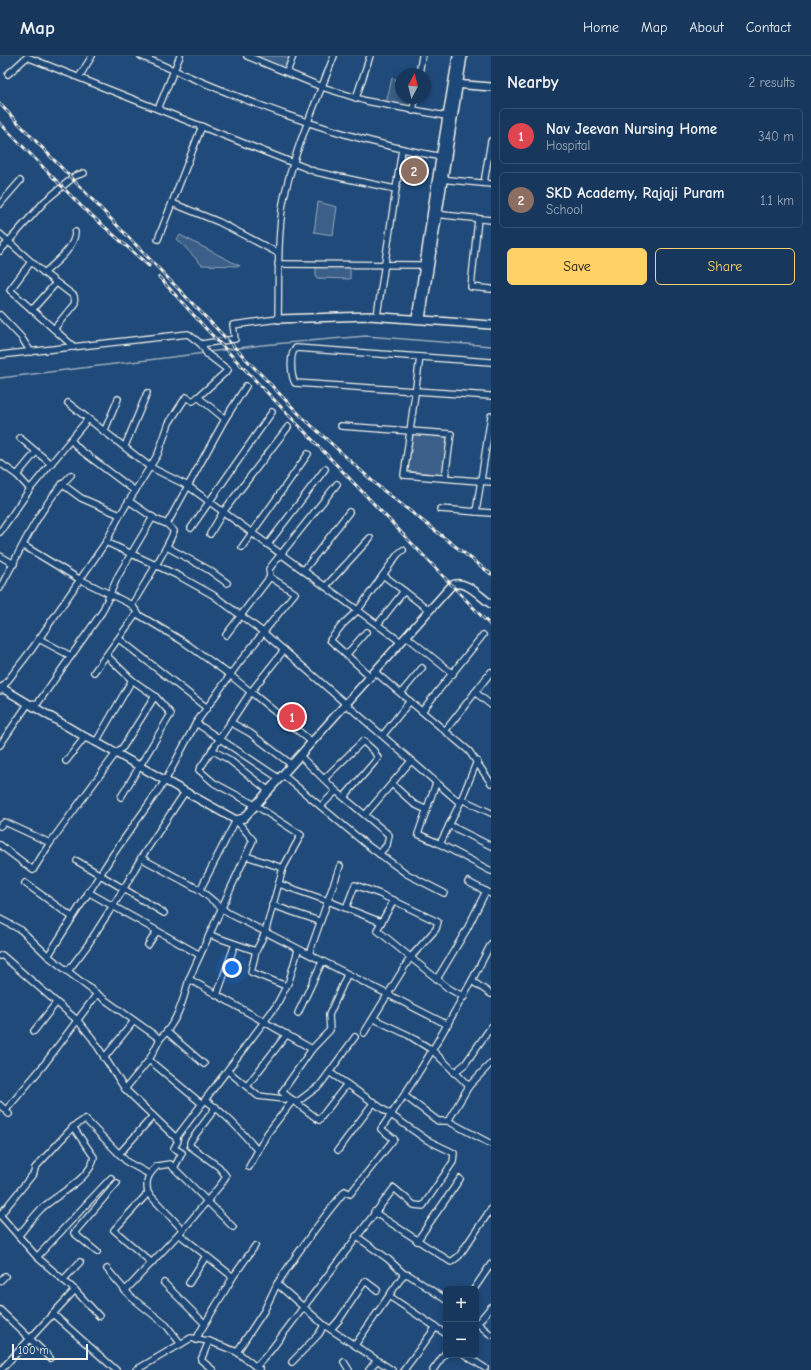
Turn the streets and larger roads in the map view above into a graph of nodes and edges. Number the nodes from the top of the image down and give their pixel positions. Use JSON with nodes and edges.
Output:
{"nodes":[{"id":1,"x":92,"y":56,"type":"edge"},
{"id":2,"x":141,"y":56,"type":"edge"},
{"id":3,"x":180,"y":56,"type":"edge"},
{"id":4,"x":247,"y":56,"type":"edge"},
{"id":5,"x":293,"y":56,"type":"edge"},
{"id":6,"x":334,"y":56,"type":"edge"},
{"id":7,"x":370,"y":56,"type":"edge"},
{"id":8,"x":422,"y":56,"type":"edge"},
{"id":9,"x":457,"y":56,"type":"edge"},
{"id":10,"x":463,"y":56,"type":"edge"},
{"id":11,"x":27,"y":57,"type":"edge"},
{"id":12,"x":420,"y":68,"type":"edge"},
{"id":13,"x":174,"y":70,"type":"junction"},
{"id":14,"x":287,"y":72,"type":"junction"},
{"id":15,"x":8,"y":74,"type":"dead end"},
{"id":16,"x":79,"y":77,"type":"junction"},
{"id":17,"x":455,"y":84,"type":"junction"},
{"id":18,"x":322,"y":86,"type":"junction"},
{"id":19,"x":491,"y":88,"type":"edge"},
{"id":20,"x":356,"y":98,"type":"junction"},
{"id":21,"x":414,"y":104,"type":"edge"},
{"id":22,"x":158,"y":109,"type":"junction"},
{"id":23,"x":413,"y":111,"type":"junction"},
{"id":24,"x":450,"y":117,"type":"junction"},
{"id":25,"x":309,"y":123,"type":"junction"},
{"id":26,"x":202,"y":126,"type":"junction"},
{"id":27,"x":491,"y":141,"type":"edge"},
{"id":28,"x":402,"y":149,"type":"junction"},
{"id":29,"x":443,"y":158,"type":"junction"},
{"id":30,"x":490,"y":158,"type":"edge"},
{"id":31,"x":293,"y":163,"type":"junction"},
{"id":32,"x":84,"y":173,"type":"dead end"},
{"id":33,"x":440,"y":179,"type":"junction"},
{"id":34,"x":20,"y":181,"type":"dead end"},
{"id":35,"x":484,"y":183,"type":"junction"},
{"id":36,"x":491,"y":184,"type":"edge"},
{"id":37,"x":395,"y":189,"type":"junction"},
{"id":38,"x":172,"y":203,"type":"junction"},
{"id":39,"x":0,"y":204,"type":"edge"},
{"id":40,"x":435,"y":214,"type":"junction"},
{"id":41,"x":478,"y":218,"type":"junction"},
{"id":42,"x":491,"y":220,"type":"edge"},
{"id":43,"x":75,"y":232,"type":"dead end"},
{"id":44,"x":0,"y":234,"type":"edge"},
{"id":45,"x":158,"y":239,"type":"dead end"},
{"id":46,"x":8,"y":241,"type":"junction"},
{"id":47,"x":0,"y":251,"type":"edge"},
{"id":48,"x":278,"y":254,"type":"junction"},
{"id":49,"x":31,"y":262,"type":"junction"},
{"id":50,"x":278,"y":264,"type":"junction"},
{"id":51,"x":384,"y":265,"type":"junction"},
{"id":52,"x":427,"y":265,"type":"junction"},
{"id":53,"x":44,"y":273,"type":"junction"},
{"id":54,"x":56,"y":283,"type":"junction"},
{"id":55,"x":491,"y":289,"type":"edge"},
{"id":56,"x":32,"y":310,"type":"junction"},
{"id":57,"x":0,"y":315,"type":"edge"},
{"id":58,"x":377,"y":316,"type":"junction"},
{"id":59,"x":278,"y":319,"type":"junction"},
{"id":60,"x":419,"y":319,"type":"junction"},
{"id":61,"x":491,"y":325,"type":"edge"},
{"id":62,"x":54,"y":329,"type":"junction"},
{"id":63,"x":201,"y":344,"type":"junction"},
{"id":64,"x":74,"y":347,"type":"junction"},
{"id":65,"x":32,"y":352,"type":"junction"},
{"id":66,"x":0,"y":356,"type":"edge"},
{"id":67,"x":420,"y":357,"type":"junction"},
{"id":68,"x":491,"y":362,"type":"edge"},
{"id":69,"x":246,"y":386,"type":"dead end"},
{"id":70,"x":414,"y":391,"type":"junction"},
{"id":71,"x":147,"y":393,"type":"dead end"},
{"id":72,"x":491,"y":396,"type":"edge"},
{"id":73,"x":198,"y":397,"type":"junction"},
{"id":74,"x":118,"y":399,"type":"dead end"},
{"id":75,"x":68,"y":404,"type":"dead end"},
{"id":76,"x":272,"y":412,"type":"dead end"},
{"id":77,"x":491,"y":416,"type":"edge"},
{"id":78,"x":88,"y":419,"type":"junction"},
{"id":79,"x":225,"y":419,"type":"junction"},
{"id":80,"x":341,"y":426,"type":"dead end"},
{"id":81,"x":288,"y":427,"type":"dead end"},
{"id":82,"x":410,"y":431,"type":"junction"},
{"id":83,"x":104,"y":432,"type":"junction"},
{"id":84,"x":20,"y":438,"type":"dead end"},
{"id":85,"x":71,"y":440,"type":"junction"},
{"id":86,"x":124,"y":446,"type":"junction"},
{"id":87,"x":36,"y":452,"type":"junction"},
{"id":88,"x":308,"y":454,"type":"dead end"},
{"id":89,"x":0,"y":463,"type":"edge"},
{"id":90,"x":51,"y":464,"type":"junction"},
{"id":91,"x":150,"y":467,"type":"junction"},
{"id":92,"x":325,"y":469,"type":"dead end"},
{"id":93,"x":71,"y":475,"type":"dead end"},
{"id":94,"x":17,"y":476,"type":"junction"},
{"id":95,"x":445,"y":478,"type":"junction"},
{"id":96,"x":481,"y":481,"type":"junction"},
{"id":97,"x":491,"y":482,"type":"edge"},
{"id":98,"x":62,"y":484,"type":"junction"},
{"id":99,"x":337,"y":484,"type":"dead end"},
{"id":100,"x":189,"y":487,"type":"junction"},
{"id":101,"x":30,"y":489,"type":"junction"},
{"id":102,"x":135,"y":491,"type":"junction"},
{"id":103,"x":129,"y":501,"type":"junction"},
{"id":104,"x":209,"y":501,"type":"junction"},
{"id":105,"x":440,"y":509,"type":"dead end"},
{"id":106,"x":223,"y":512,"type":"junction"},
{"id":107,"x":349,"y":512,"type":"dead end"},
{"id":108,"x":476,"y":512,"type":"junction"},
{"id":109,"x":491,"y":514,"type":"edge"},
{"id":110,"x":120,"y":515,"type":"junction"},
{"id":111,"x":153,"y":517,"type":"junction"},
{"id":112,"x":167,"y":524,"type":"junction"},
{"id":113,"x":192,"y":528,"type":"dead end"},
{"id":114,"x":0,"y":532,"type":"edge"},
{"id":115,"x":252,"y":533,"type":"junction"},
{"id":116,"x":210,"y":534,"type":"dead end"},
{"id":117,"x":370,"y":538,"type":"dead end"},
{"id":118,"x":106,"y":542,"type":"junction"},
{"id":119,"x":268,"y":544,"type":"junction"},
{"id":120,"x":26,"y":547,"type":"dead end"},
{"id":121,"x":167,"y":547,"type":"junction"},
{"id":122,"x":242,"y":547,"type":"dead end"},
{"id":123,"x":402,"y":550,"type":"dead end"},
{"id":124,"x":132,"y":554,"type":"junction"},
{"id":125,"x":282,"y":554,"type":"junction"},
{"id":126,"x":0,"y":556,"type":"edge"},
{"id":127,"x":14,"y":564,"type":"junction"},
{"id":128,"x":155,"y":565,"type":"junction"},
{"id":129,"x":304,"y":570,"type":"junction"},
{"id":130,"x":383,"y":575,"type":"junction"},
{"id":131,"x":270,"y":577,"type":"junction"},
{"id":132,"x":79,"y":579,"type":"junction"},
{"id":133,"x":227,"y":583,"type":"dead end"},
{"id":134,"x":326,"y":586,"type":"junction"},
{"id":135,"x":0,"y":588,"type":"edge"},
{"id":136,"x":404,"y":591,"type":"junction"},
{"id":137,"x":110,"y":594,"type":"junction"},
{"id":138,"x":491,"y":604,"type":"edge"},
{"id":139,"x":132,"y":605,"type":"junction"},
{"id":140,"x":358,"y":610,"type":"junction"},
{"id":141,"x":429,"y":610,"type":"junction"},
{"id":142,"x":138,"y":613,"type":"junction"},
{"id":143,"x":240,"y":615,"type":"junction"},
{"id":144,"x":378,"y":624,"type":"junction"},
{"id":145,"x":263,"y":632,"type":"junction"},
{"id":146,"x":366,"y":632,"type":"dead end"},
{"id":147,"x":226,"y":635,"type":"dead end"},
{"id":148,"x":483,"y":635,"type":"dead end"},
{"id":149,"x":39,"y":639,"type":"junction"},
{"id":150,"x":119,"y":639,"type":"junction"},
{"id":151,"x":403,"y":639,"type":"junction"},
{"id":152,"x":284,"y":650,"type":"junction"},
{"id":153,"x":347,"y":654,"type":"junction"},
{"id":154,"x":70,"y":656,"type":"junction"},
{"id":155,"x":107,"y":656,"type":"junction"},
{"id":156,"x":422,"y":668,"type":"dead end"},
{"id":157,"x":94,"y":672,"type":"dead end"},
{"id":158,"x":491,"y":672,"type":"edge"},
{"id":159,"x":373,"y":674,"type":"junction"},
{"id":160,"x":453,"y":674,"type":"junction"},
{"id":161,"x":230,"y":675,"type":"junction"},
{"id":162,"x":132,"y":680,"type":"junction"},
{"id":163,"x":1,"y":689,"type":"edge"},
{"id":164,"x":475,"y":692,"type":"junction"},
{"id":165,"x":250,"y":693,"type":"junction"},
{"id":166,"x":401,"y":693,"type":"junction"},
{"id":167,"x":155,"y":696,"type":"junction"},
{"id":168,"x":410,"y":701,"type":"junction"},
{"id":169,"x":28,"y":704,"type":"junction"},
{"id":170,"x":347,"y":704,"type":"junction"},
{"id":171,"x":491,"y":705,"type":"edge"},
{"id":172,"x":207,"y":708,"type":"junction"},
{"id":173,"x":422,"y":711,"type":"junction"},
{"id":174,"x":230,"y":722,"type":"junction"},
{"id":175,"x":196,"y":723,"type":"junction"},
{"id":176,"x":445,"y":731,"type":"junction"},
{"id":177,"x":383,"y":735,"type":"junction"},
{"id":178,"x":85,"y":737,"type":"junction"},
{"id":179,"x":219,"y":739,"type":"junction"},
{"id":180,"x":96,"y":742,"type":"junction"},
{"id":181,"x":312,"y":742,"type":"junction"},
{"id":182,"x":0,"y":746,"type":"edge"},
{"id":183,"x":212,"y":750,"type":"junction"},
{"id":184,"x":116,"y":753,"type":"junction"},
{"id":185,"x":300,"y":756,"type":"junction"},
{"id":186,"x":66,"y":761,"type":"dead end"},
{"id":187,"x":476,"y":761,"type":"junction"},
{"id":188,"x":412,"y":762,"type":"junction"},
{"id":189,"x":292,"y":765,"type":"junction"},
{"id":190,"x":140,"y":767,"type":"junction"},
{"id":191,"x":281,"y":777,"type":"junction"},
{"id":192,"x":324,"y":779,"type":"junction"},
{"id":193,"x":165,"y":781,"type":"junction"},
{"id":194,"x":491,"y":782,"type":"edge"},
{"id":195,"x":436,"y":783,"type":"junction"},
{"id":196,"x":392,"y":784,"type":"junction"},
{"id":197,"x":269,"y":790,"type":"junction"},
{"id":198,"x":336,"y":791,"type":"junction"},
{"id":199,"x":185,"y":792,"type":"junction"},
{"id":200,"x":121,"y":797,"type":"dead end"},
{"id":201,"x":344,"y":797,"type":"junction"},
{"id":202,"x":460,"y":801,"type":"junction"},
{"id":203,"x":256,"y":806,"type":"junction"},
{"id":204,"x":321,"y":806,"type":"junction"},
{"id":205,"x":427,"y":810,"type":"junction"},
{"id":206,"x":491,"y":813,"type":"edge"},
{"id":207,"x":365,"y":815,"type":"junction"},
{"id":208,"x":236,"y":820,"type":"junction"},
{"id":209,"x":449,"y":825,"type":"junction"},
{"id":210,"x":0,"y":826,"type":"edge"},
{"id":211,"x":50,"y":843,"type":"junction"},
{"id":212,"x":440,"y":844,"type":"junction"},
{"id":213,"x":0,"y":845,"type":"edge"},
{"id":214,"x":491,"y":846,"type":"edge"},
{"id":215,"x":379,"y":854,"type":"junction"},
{"id":216,"x":246,"y":856,"type":"junction"},
{"id":217,"x":141,"y":858,"type":"junction"},
{"id":218,"x":77,"y":861,"type":"dead end"},
{"id":219,"x":340,"y":866,"type":"dead end"},
{"id":220,"x":284,"y":868,"type":"junction"},
{"id":221,"x":491,"y":871,"type":"edge"},
{"id":222,"x":99,"y":875,"type":"junction"},
{"id":223,"x":468,"y":882,"type":"dead end"},
{"id":224,"x":25,"y":883,"type":"dead end"},
{"id":225,"x":279,"y":884,"type":"junction"},
{"id":226,"x":123,"y":890,"type":"junction"},
{"id":227,"x":200,"y":890,"type":"junction"},
{"id":228,"x":88,"y":892,"type":"junction"},
{"id":229,"x":444,"y":892,"type":"dead end"},
{"id":230,"x":489,"y":893,"type":"edge"},
{"id":231,"x":394,"y":900,"type":"junction"},
{"id":232,"x":328,"y":901,"type":"junction"},
{"id":233,"x":272,"y":905,"type":"junction"},
{"id":234,"x":113,"y":906,"type":"junction"},
{"id":235,"x":222,"y":908,"type":"junction"},
{"id":236,"x":346,"y":908,"type":"junction"},
{"id":237,"x":164,"y":913,"type":"dead end"},
{"id":238,"x":72,"y":917,"type":"junction"},
{"id":239,"x":0,"y":919,"type":"edge"},
{"id":240,"x":319,"y":921,"type":"junction"},
{"id":241,"x":381,"y":922,"type":"junction"},
{"id":242,"x":157,"y":931,"type":"junction"},
{"id":243,"x":265,"y":933,"type":"junction"},
{"id":244,"x":210,"y":935,"type":"junction"},
{"id":245,"x":235,"y":944,"type":"junction"},
{"id":246,"x":491,"y":944,"type":"edge"},
{"id":247,"x":148,"y":945,"type":"dead end"},
{"id":248,"x":298,"y":950,"type":"junction"},
{"id":249,"x":256,"y":951,"type":"junction"},
{"id":250,"x":309,"y":954,"type":"junction"},
{"id":251,"x":200,"y":955,"type":"junction"},
{"id":252,"x":0,"y":956,"type":"edge"},
{"id":253,"x":48,"y":956,"type":"junction"},
{"id":254,"x":410,"y":958,"type":"junction"},
{"id":255,"x":322,"y":962,"type":"junction"},
{"id":256,"x":68,"y":971,"type":"junction"},
{"id":257,"x":348,"y":975,"type":"junction"},
{"id":258,"x":190,"y":979,"type":"junction"},
{"id":259,"x":437,"y":979,"type":"junction"},
{"id":260,"x":472,"y":981,"type":"junction"},
{"id":261,"x":286,"y":986,"type":"junction"},
{"id":262,"x":97,"y":994,"type":"junction"},
{"id":263,"x":491,"y":994,"type":"edge"},
{"id":264,"x":217,"y":995,"type":"junction"},
{"id":265,"x":388,"y":995,"type":"junction"},
{"id":266,"x":464,"y":997,"type":"junction"},
{"id":267,"x":56,"y":1003,"type":"junction"},
{"id":268,"x":298,"y":1013,"type":"dead end"},
{"id":269,"x":374,"y":1018,"type":"junction"},
{"id":270,"x":78,"y":1021,"type":"junction"},
{"id":271,"x":134,"y":1021,"type":"junction"},
{"id":272,"x":263,"y":1021,"type":"junction"},
{"id":273,"x":448,"y":1025,"type":"junction"},
{"id":274,"x":491,"y":1027,"type":"edge"},
{"id":275,"x":34,"y":1031,"type":"dead end"},
{"id":276,"x":167,"y":1032,"type":"junction"},
{"id":277,"x":364,"y":1033,"type":"dead end"},
{"id":278,"x":287,"y":1034,"type":"junction"},
{"id":279,"x":355,"y":1037,"type":"dead end"},
{"id":280,"x":160,"y":1039,"type":"junction"},
{"id":281,"x":312,"y":1049,"type":"junction"},
{"id":282,"x":432,"y":1050,"type":"junction"},
{"id":283,"x":104,"y":1058,"type":"junction"},
{"id":284,"x":149,"y":1060,"type":"junction"},
{"id":285,"x":491,"y":1063,"type":"edge"},
{"id":286,"x":204,"y":1064,"type":"dead end"},
{"id":287,"x":228,"y":1071,"type":"junction"},
{"id":288,"x":454,"y":1073,"type":"junction"},
{"id":289,"x":332,"y":1074,"type":"dead end"},
{"id":290,"x":347,"y":1084,"type":"junction"},
{"id":291,"x":247,"y":1086,"type":"junction"},
{"id":292,"x":469,"y":1086,"type":"junction"},
{"id":293,"x":125,"y":1089,"type":"junction"},
{"id":294,"x":405,"y":1096,"type":"junction"},
{"id":295,"x":203,"y":1102,"type":"junction"},
{"id":296,"x":294,"y":1102,"type":"junction"},
{"id":297,"x":374,"y":1102,"type":"junction"},
{"id":298,"x":0,"y":1105,"type":"edge"},
{"id":299,"x":216,"y":1107,"type":"junction"},
{"id":300,"x":392,"y":1115,"type":"junction"},
{"id":301,"x":153,"y":1116,"type":"junction"},
{"id":302,"x":448,"y":1121,"type":"junction"},
{"id":303,"x":73,"y":1127,"type":"junction"},
{"id":304,"x":176,"y":1138,"type":"junction"},
{"id":305,"x":491,"y":1144,"type":"edge"},
{"id":306,"x":338,"y":1150,"type":"dead end"},
{"id":307,"x":258,"y":1151,"type":"junction"},
{"id":308,"x":119,"y":1154,"type":"junction"},
{"id":309,"x":249,"y":1167,"type":"dead end"},
{"id":310,"x":174,"y":1168,"type":"junction"},
{"id":311,"x":149,"y":1174,"type":"junction"},
{"id":312,"x":111,"y":1178,"type":"dead end"},
{"id":313,"x":460,"y":1179,"type":"dead end"},
{"id":314,"x":117,"y":1183,"type":"dead end"},
{"id":315,"x":148,"y":1193,"type":"junction"},
{"id":316,"x":208,"y":1202,"type":"junction"},
{"id":317,"x":491,"y":1209,"type":"edge"},
{"id":318,"x":374,"y":1212,"type":"junction"},
{"id":319,"x":0,"y":1215,"type":"edge"},
{"id":320,"x":65,"y":1226,"type":"junction"},
{"id":321,"x":233,"y":1227,"type":"dead end"},
{"id":322,"x":183,"y":1230,"type":"junction"},
{"id":323,"x":74,"y":1233,"type":"junction"},
{"id":324,"x":179,"y":1234,"type":"junction"},
{"id":325,"x":18,"y":1235,"type":"junction"},
{"id":326,"x":356,"y":1236,"type":"junction"},
{"id":327,"x":417,"y":1241,"type":"junction"},
{"id":328,"x":255,"y":1246,"type":"dead end"},
{"id":329,"x":97,"y":1252,"type":"dead end"},
{"id":330,"x":206,"y":1256,"type":"junction"},
{"id":331,"x":37,"y":1257,"type":"junction"},
{"id":332,"x":80,"y":1262,"type":"dead end"},
{"id":333,"x":152,"y":1262,"type":"junction"},
{"id":334,"x":491,"y":1264,"type":"edge"},
{"id":335,"x":107,"y":1268,"type":"dead end"},
{"id":336,"x":404,"y":1274,"type":"junction"},
{"id":337,"x":5,"y":1276,"type":"dead end"},
{"id":338,"x":233,"y":1277,"type":"junction"},
{"id":339,"x":64,"y":1280,"type":"junction"},
{"id":340,"x":0,"y":1281,"type":"edge"},
{"id":341,"x":189,"y":1283,"type":"dead end"},
{"id":342,"x":164,"y":1284,"type":"dead end"},
{"id":343,"x":277,"y":1284,"type":"junction"},
{"id":344,"x":476,"y":1286,"type":"edge"},
{"id":345,"x":75,"y":1290,"type":"junction"},
{"id":346,"x":377,"y":1290,"type":"dead end"},
{"id":347,"x":125,"y":1291,"type":"junction"},
{"id":348,"x":389,"y":1296,"type":"junction"},
{"id":349,"x":443,"y":1298,"type":"edge"},
{"id":350,"x":304,"y":1307,"type":"junction"},
{"id":351,"x":491,"y":1307,"type":"edge"},
{"id":352,"x":0,"y":1310,"type":"edge"},
{"id":353,"x":53,"y":1314,"type":"junction"},
{"id":354,"x":99,"y":1316,"type":"dead end"},
{"id":355,"x":477,"y":1322,"type":"edge"},
{"id":356,"x":204,"y":1323,"type":"junction"},
{"id":357,"x":324,"y":1325,"type":"junction"},
{"id":358,"x":479,"y":1325,"type":"edge"},
{"id":359,"x":436,"y":1327,"type":"junction"},
{"id":360,"x":331,"y":1329,"type":"junction"},
{"id":361,"x":443,"y":1332,"type":"edge"},
{"id":362,"x":491,"y":1335,"type":"edge"},
{"id":363,"x":29,"y":1339,"type":"junction"},
{"id":364,"x":196,"y":1340,"type":"junction"},
{"id":365,"x":209,"y":1342,"type":"junction"},
{"id":366,"x":180,"y":1344,"type":"junction"},
{"id":367,"x":355,"y":1345,"type":"junction"},
{"id":368,"x":237,"y":1352,"type":"junction"},
{"id":369,"x":443,"y":1356,"type":"edge"},
{"id":370,"x":50,"y":1358,"type":"dead end"},
{"id":371,"x":468,"y":1358,"type":"edge"},
{"id":372,"x":377,"y":1360,"type":"junction"},
{"id":373,"x":292,"y":1362,"type":"dead end"},
{"id":374,"x":344,"y":1362,"type":"dead end"},
{"id":375,"x":258,"y":1369,"type":"edge"},
{"id":376,"x":485,"y":1369,"type":"edge"},
{"id":377,"x":1,"y":1370,"type":"edge"},
{"id":378,"x":116,"y":1370,"type":"edge"},
{"id":379,"x":136,"y":1370,"type":"edge"},
{"id":380,"x":213,"y":1370,"type":"edge"},
{"id":381,"x":349,"y":1370,"type":"edge"},
{"id":382,"x":369,"y":1370,"type":"edge"},
{"id":383,"x":392,"y":1370,"type":"edge"},
{"id":384,"x":404,"y":1370,"type":"edge"},
{"id":385,"x":433,"y":1370,"type":"edge"}],
"edges":[{"from":1,"to":16,"type":"street"},
{"from":2,"to":13,"type":"street"},
{"from":3,"to":13,"type":"street"},
{"from":4,"to":14,"type":"street"},
{"from":5,"to":14,"type":"street"},
{"from":6,"to":18,"type":"street"},
{"from":7,"to":20,"type":"street"},
{"from":8,"to":12,"type":"street"},
{"from":9,"to":17,"type":"street"},
{"from":10,"to":17,"type":"street"},
{"from":11,"to":15,"type":"street"},
{"from":11,"to":16,"type":"street"},
{"from":13,"to":22,"type":"street"},
{"from":13,"to":25,"type":"street"},
{"from":14,"to":18,"type":"street"},
{"from":16,"to":22,"type":"street"},
{"from":17,"to":19,"type":"street"},
{"from":17,"to":24,"type":"street"},
{"from":18,"to":20,"type":"street"},
{"from":18,"to":25,"type":"street"},
{"from":20,"to":23,"type":"street"},
{"from":21,"to":23,"type":"street"},
{"from":22,"to":26,"type":"street"},
{"from":23,"to":24,"type":"street"},
{"from":24,"to":29,"type":"street"},
{"from":25,"to":28,"type":"street"},
{"from":25,"to":31,"type":"street"},
{"from":26,"to":31,"type":"street"},
{"from":26,"to":38,"type":"street"},
{"from":27,"to":30,"type":"street"},
{"from":28,"to":29,"type":"street"},
{"from":28,"to":37,"type":"street"},
{"from":29,"to":33,"type":"street"},
{"from":30,"to":35,"type":"street"},
{"from":31,"to":37,"type":"street"},
{"from":31,"to":48,"type":"street"},
{"from":32,"to":46,"type":"street"},
{"from":33,"to":35,"type":"street"},
{"from":33,"to":40,"type":"street"},
{"from":34,"to":39,"type":"street"},
{"from":35,"to":36,"type":"street"},
{"from":37,"to":51,"type":"street"},
{"from":38,"to":45,"type":"street"},
{"from":38,"to":48,"type":"street"},
{"from":40,"to":41,"type":"street"},
{"from":40,"to":52,"type":"street"},
{"from":41,"to":42,"type":"street"},
{"from":41,"to":55,"type":"street"},
{"from":43,"to":53,"type":"street"},
{"from":44,"to":46,"type":"street"},
{"from":46,"to":47,"type":"street"},
{"from":46,"to":49,"type":"street"},
{"from":48,"to":50,"type":"street"},
{"from":49,"to":53,"type":"street"},
{"from":49,"to":56,"type":"street"},
{"from":50,"to":51,"type":"street"},
{"from":50,"to":59,"type":"street"},
{"from":51,"to":52,"type":"street"},
{"from":51,"to":58,"type":"street"},
{"from":52,"to":60,"type":"street"},
{"from":53,"to":54,"type":"street"},
{"from":54,"to":56,"type":"street"},
{"from":54,"to":62,"type":"street"},
{"from":56,"to":62,"type":"street"},
{"from":57,"to":65,"type":"street"},
{"from":58,"to":59,"type":"street"},
{"from":58,"to":60,"type":"street"},
{"from":59,"to":63,"type":"street"},
{"from":60,"to":61,"type":"street"},
{"from":62,"to":64,"type":"street"},
{"from":63,"to":64,"type":"street"},
{"from":63,"to":73,"type":"street"},
{"from":64,"to":65,"type":"street"},
{"from":65,"to":66,"type":"street"},
{"from":67,"to":68,"type":"street"},
{"from":67,"to":70,"type":"street"},
{"from":67,"to":70,"type":"street"},
{"from":69,"to":79,"type":"street"},
{"from":70,"to":72,"type":"street"},
{"from":70,"to":82,"type":"street"},
{"from":71,"to":86,"type":"street"},
{"from":73,"to":79,"type":"street"},
{"from":73,"to":91,"type":"street"},
{"from":74,"to":83,"type":"street"},
{"from":75,"to":78,"type":"street"},
{"from":76,"to":104,"type":"street"},
{"from":77,"to":96,"type":"street"},
{"from":78,"to":83,"type":"street"},
{"from":78,"to":85,"type":"street"},
{"from":79,"to":100,"type":"street"},
{"from":80,"to":82,"type":"street"},
{"from":81,"to":106,"type":"street"},
{"from":82,"to":95,"type":"street"},
{"from":82,"to":95,"type":"street"},
{"from":83,"to":86,"type":"street"},
{"from":84,"to":87,"type":"street"},
{"from":85,"to":90,"type":"street"},
{"from":85,"to":102,"type":"street"},
{"from":86,"to":91,"type":"street"},
{"from":87,"to":90,"type":"street"},
{"from":87,"to":94,"type":"street"},
{"from":88,"to":115,"type":"street"},
{"from":89,"to":94,"type":"street"},
{"from":90,"to":101,"type":"street"},
{"from":91,"to":100,"type":"street"},
{"from":91,"to":102,"type":"street"},
{"from":92,"to":119,"type":"street"},
{"from":93,"to":98,"type":"street"},
{"from":94,"to":101,"type":"street"},
{"from":95,"to":96,"type":"street"},
{"from":96,"to":97,"type":"street"},
{"from":96,"to":108,"type":"street"},
{"from":98,"to":110,"type":"street"},
{"from":98,"to":127,"type":"street"},
{"from":99,"to":125,"type":"street"},
{"from":100,"to":104,"type":"street"},
{"from":100,"to":112,"type":"street"},
{"from":101,"to":114,"type":"street"},
{"from":102,"to":103,"type":"street"},
{"from":103,"to":110,"type":"street"},
{"from":103,"to":111,"type":"street"},
{"from":104,"to":106,"type":"street"},
{"from":104,"to":113,"type":"street"},
{"from":105,"to":108,"type":"street"},
{"from":106,"to":115,"type":"street"},
{"from":106,"to":116,"type":"street"},
{"from":107,"to":129,"type":"street"},
{"from":108,"to":109,"type":"street"},
{"from":110,"to":118,"type":"street"},
{"from":111,"to":112,"type":"street"},
{"from":111,"to":124,"type":"street"},
{"from":112,"to":121,"type":"street"},
{"from":115,"to":119,"type":"street"},
{"from":115,"to":122,"type":"street"},
{"from":117,"to":134,"type":"street"},
{"from":118,"to":124,"type":"street"},
{"from":118,"to":132,"type":"street"},
{"from":119,"to":125,"type":"street"},
{"from":120,"to":132,"type":"street"},
{"from":121,"to":128,"type":"street"},
{"from":121,"to":133,"type":"street"},
{"from":123,"to":130,"type":"street"},
{"from":124,"to":128,"type":"street"},
{"from":124,"to":137,"type":"street"},
{"from":125,"to":129,"type":"street"},
{"from":125,"to":131,"type":"street"},
{"from":126,"to":127,"type":"street"},
{"from":127,"to":135,"type":"street"},
{"from":128,"to":139,"type":"street"},
{"from":128,"to":143,"type":"street"},
{"from":129,"to":134,"type":"street"},
{"from":130,"to":136,"type":"street"},
{"from":130,"to":140,"type":"street"},
{"from":131,"to":143,"type":"street"},
{"from":131,"to":145,"type":"street"},
{"from":132,"to":137,"type":"street"},
{"from":132,"to":149,"type":"street"},
{"from":134,"to":140,"type":"street"},
{"from":136,"to":141,"type":"street"},
{"from":136,"to":144,"type":"street"},
{"from":137,"to":139,"type":"street"},
{"from":137,"to":154,"type":"street"},
{"from":138,"to":141,"type":"street"},
{"from":139,"to":142,"type":"street"},
{"from":140,"to":144,"type":"street"},
{"from":140,"to":153,"type":"street"},
{"from":141,"to":151,"type":"street"},
{"from":142,"to":150,"type":"street"},
{"from":142,"to":161,"type":"street"},
{"from":143,"to":145,"type":"street"},
{"from":143,"to":147,"type":"street"},
{"from":144,"to":151,"type":"street"},
{"from":145,"to":152,"type":"street"},
{"from":145,"to":161,"type":"street"},
{"from":146,"to":153,"type":"street"},
{"from":148,"to":160,"type":"street"},
{"from":149,"to":154,"type":"street"},
{"from":149,"to":163,"type":"street"},
{"from":150,"to":155,"type":"street"},
{"from":150,"to":172,"type":"street"},
{"from":151,"to":159,"type":"street"},
{"from":151,"to":160,"type":"street"},
{"from":152,"to":165,"type":"street"},
{"from":152,"to":170,"type":"street"},
{"from":153,"to":159,"type":"street"},
{"from":154,"to":169,"type":"street"},
{"from":155,"to":157,"type":"street"},
{"from":155,"to":162,"type":"street"},
{"from":156,"to":166,"type":"street"},
{"from":158,"to":164,"type":"street"},
{"from":159,"to":166,"type":"street"},
{"from":159,"to":170,"type":"street"},
{"from":160,"to":173,"type":"street"},
{"from":161,"to":165,"type":"street"},
{"from":161,"to":172,"type":"street"},
{"from":162,"to":167,"type":"street"},
{"from":162,"to":180,"type":"street"},
{"from":163,"to":169,"type":"street"},
{"from":164,"to":171,"type":"street"},
{"from":164,"to":176,"type":"street"},
{"from":165,"to":174,"type":"street"},
{"from":165,"to":181,"type":"street"},
{"from":166,"to":168,"type":"street"},
{"from":167,"to":184,"type":"street"},
{"from":167,"to":190,"type":"street"},
{"from":168,"to":173,"type":"street"},
{"from":168,"to":177,"type":"street"},
{"from":169,"to":178,"type":"street"},
{"from":169,"to":182,"type":"street"},
{"from":170,"to":177,"type":"street"},
{"from":170,"to":181,"type":"street"},
{"from":172,"to":175,"type":"street"},
{"from":173,"to":176,"type":"street"},
{"from":174,"to":179,"type":"street"},
{"from":174,"to":189,"type":"street"},
{"from":175,"to":179,"type":"street"},
{"from":175,"to":193,"type":"street"},
{"from":176,"to":187,"type":"street"},
{"from":177,"to":188,"type":"street"},
{"from":178,"to":180,"type":"street"},
{"from":178,"to":186,"type":"street"},
{"from":179,"to":183,"type":"street"},
{"from":179,"to":191,"type":"street"},
{"from":180,"to":184,"type":"street"},
{"from":181,"to":185,"type":"street"},
{"from":183,"to":197,"type":"street"},
{"from":183,"to":203,"type":"street"},
{"from":184,"to":190,"type":"street"},
{"from":184,"to":211,"type":"street"},
{"from":185,"to":189,"type":"street"},
{"from":185,"to":192,"type":"street"},
{"from":187,"to":194,"type":"street"},
{"from":187,"to":202,"type":"street"},
{"from":188,"to":195,"type":"street"},
{"from":188,"to":196,"type":"street"},
{"from":189,"to":191,"type":"street"},
{"from":190,"to":193,"type":"street"},
{"from":190,"to":200,"type":"street"},
{"from":191,"to":197,"type":"street"},
{"from":191,"to":204,"type":"street"},
{"from":192,"to":198,"type":"street"},
{"from":192,"to":201,"type":"street"},
{"from":193,"to":199,"type":"street"},
{"from":193,"to":222,"type":"street"},
{"from":195,"to":202,"type":"street"},
{"from":195,"to":205,"type":"street"},
{"from":196,"to":205,"type":"street"},
{"from":196,"to":207,"type":"street"},
{"from":197,"to":203,"type":"street"},
{"from":198,"to":201,"type":"street"},
{"from":198,"to":204,"type":"street"},
{"from":199,"to":208,"type":"street"},
{"from":199,"to":217,"type":"street"},
{"from":201,"to":207,"type":"street"},
{"from":202,"to":206,"type":"street"},
{"from":202,"to":209,"type":"street"},
{"from":203,"to":208,"type":"street"},
{"from":203,"to":220,"type":"street"},
{"from":204,"to":215,"type":"street"},
{"from":205,"to":212,"type":"street"},
{"from":207,"to":215,"type":"street"},
{"from":208,"to":216,"type":"street"},
{"from":208,"to":227,"type":"street"},
{"from":209,"to":212,"type":"street"},
{"from":209,"to":214,"type":"street"},
{"from":210,"to":211,"type":"street"},
{"from":211,"to":213,"type":"street"},
{"from":212,"to":221,"type":"street"},
{"from":215,"to":229,"type":"street"},
{"from":216,"to":220,"type":"street"},
{"from":216,"to":235,"type":"street"},
{"from":217,"to":226,"type":"street"},
{"from":217,"to":227,"type":"street"},
{"from":218,"to":222,"type":"street"},
{"from":219,"to":232,"type":"street"},
{"from":220,"to":225,"type":"street"},
{"from":222,"to":226,"type":"street"},
{"from":222,"to":228,"type":"street"},
{"from":223,"to":230,"type":"street"},
{"from":224,"to":238,"type":"street"},
{"from":225,"to":232,"type":"street"},
{"from":225,"to":233,"type":"street"},
{"from":226,"to":234,"type":"street"},
{"from":226,"to":237,"type":"street"},
{"from":227,"to":235,"type":"street"},
{"from":228,"to":234,"type":"street"},
{"from":228,"to":238,"type":"street"},
{"from":230,"to":259,"type":"street"},
{"from":231,"to":236,"type":"street"},
{"from":231,"to":241,"type":"street"},
{"from":231,"to":254,"type":"street"},
{"from":232,"to":236,"type":"street"},
{"from":232,"to":240,"type":"street"},
{"from":233,"to":240,"type":"street"},
{"from":233,"to":243,"type":"street"},
{"from":234,"to":242,"type":"street"},
{"from":234,"to":256,"type":"street"},
{"from":235,"to":243,"type":"street"},
{"from":235,"to":244,"type":"street"},
{"from":236,"to":241,"type":"street"},
{"from":238,"to":253,"type":"street"},
{"from":239,"to":253,"type":"street"},
{"from":240,"to":250,"type":"street"},
{"from":241,"to":254,"type":"street"},
{"from":242,"to":247,"type":"street"},
{"from":242,"to":251,"type":"street"},
{"from":243,"to":248,"type":"street"},
{"from":243,"to":249,"type":"street"},
{"from":244,"to":245,"type":"street"},
{"from":244,"to":251,"type":"street"},
{"from":245,"to":249,"type":"street"},
{"from":245,"to":264,"type":"street"},
{"from":246,"to":260,"type":"street"},
{"from":248,"to":250,"type":"street"},
{"from":248,"to":261,"type":"street"},
{"from":249,"to":261,"type":"street"},
{"from":250,"to":255,"type":"street"},
{"from":251,"to":258,"type":"street"},
{"from":252,"to":267,"type":"street"},
{"from":253,"to":256,"type":"street"},
{"from":254,"to":259,"type":"street"},
{"from":254,"to":265,"type":"street"},
{"from":255,"to":257,"type":"street"},
{"from":255,"to":268,"type":"street"},
{"from":256,"to":262,"type":"street"},
{"from":257,"to":265,"type":"street"},
{"from":257,"to":281,"type":"street"},
{"from":258,"to":264,"type":"street"},
{"from":258,"to":276,"type":"street"},
{"from":259,"to":266,"type":"street"},
{"from":260,"to":263,"type":"street"},
{"from":260,"to":266,"type":"street"},
{"from":261,"to":272,"type":"street"},
{"from":262,"to":270,"type":"street"},
{"from":262,"to":271,"type":"street"},
{"from":264,"to":272,"type":"street"},
{"from":265,"to":269,"type":"street"},
{"from":265,"to":273,"type":"street"},
{"from":266,"to":273,"type":"street"},
{"from":267,"to":270,"type":"street"},
{"from":267,"to":275,"type":"street"},
{"from":269,"to":277,"type":"street"},
{"from":269,"to":282,"type":"street"},
{"from":270,"to":283,"type":"street"},
{"from":270,"to":298,"type":"street"},
{"from":271,"to":280,"type":"street"},
{"from":271,"to":283,"type":"street"},
{"from":272,"to":278,"type":"street"},
{"from":272,"to":287,"type":"street"},
{"from":273,"to":282,"type":"street"},
{"from":274,"to":288,"type":"street"},
{"from":276,"to":280,"type":"street"},
{"from":276,"to":286,"type":"street"},
{"from":278,"to":281,"type":"street"},
{"from":278,"to":291,"type":"street"},
{"from":279,"to":296,"type":"street"},
{"from":280,"to":284,"type":"street"},
{"from":281,"to":296,"type":"street"},
{"from":282,"to":288,"type":"street"},
{"from":282,"to":294,"type":"street"},
{"from":283,"to":293,"type":"street"},
{"from":284,"to":293,"type":"street"},
{"from":284,"to":295,"type":"street"},
{"from":285,"to":292,"type":"street"},
{"from":287,"to":291,"type":"street"},
{"from":287,"to":295,"type":"street"},
{"from":288,"to":292,"type":"street"},
{"from":289,"to":290,"type":"street"},
{"from":290,"to":296,"type":"street"},
{"from":290,"to":297,"type":"street"},
{"from":291,"to":296,"type":"street"},
{"from":292,"to":302,"type":"street"},
{"from":293,"to":301,"type":"street"},
{"from":294,"to":300,"type":"street"},
{"from":294,"to":302,"type":"street"},
{"from":295,"to":299,"type":"street"},
{"from":295,"to":304,"type":"street"},
{"from":296,"to":307,"type":"street"},
{"from":297,"to":300,"type":"street"},
{"from":297,"to":306,"type":"street"},
{"from":299,"to":307,"type":"street"},
{"from":299,"to":316,"type":"street"},
{"from":300,"to":318,"type":"street"},
{"from":300,"to":343,"type":"street"},
{"from":301,"to":304,"type":"street"},
{"from":301,"to":308,"type":"street"},
{"from":302,"to":305,"type":"street"},
{"from":303,"to":308,"type":"street"},
{"from":303,"to":319,"type":"street"},
{"from":303,"to":325,"type":"street"},
{"from":304,"to":310,"type":"street"},
{"from":307,"to":309,"type":"street"},
{"from":308,"to":311,"type":"street"},
{"from":310,"to":311,"type":"street"},
{"from":310,"to":316,"type":"street"},
{"from":311,"to":315,"type":"street"},
{"from":312,"to":320,"type":"street"},
{"from":313,"to":327,"type":"street"},
{"from":314,"to":323,"type":"street"},
{"from":315,"to":322,"type":"street"},
{"from":315,"to":333,"type":"street"},
{"from":316,"to":321,"type":"street"},
{"from":316,"to":322,"type":"street"},
{"from":317,"to":327,"type":"street"},
{"from":318,"to":326,"type":"street"},
{"from":318,"to":327,"type":"street"},
{"from":319,"to":325,"type":"street"},
{"from":320,"to":323,"type":"street"},
{"from":320,"to":331,"type":"street"},
{"from":322,"to":324,"type":"street"},
{"from":323,"to":329,"type":"street"},
{"from":324,"to":330,"type":"street"},
{"from":324,"to":333,"type":"street"},
{"from":325,"to":331,"type":"street"},
{"from":326,"to":336,"type":"street"},
{"from":326,"to":350,"type":"street"},
{"from":328,"to":338,"type":"street"},
{"from":330,"to":338,"type":"street"},
{"from":330,"to":341,"type":"street"},
{"from":331,"to":339,"type":"street"},
{"from":332,"to":339,"type":"street"},
{"from":333,"to":347,"type":"street"},
{"from":334,"to":344,"type":"street"},
{"from":335,"to":347,"type":"street"},
{"from":336,"to":348,"type":"street"},
{"from":336,"to":349,"type":"street"},
{"from":337,"to":340,"type":"street"},
{"from":338,"to":356,"type":"street"},
{"from":339,"to":345,"type":"street"},
{"from":342,"to":356,"type":"street"},
{"from":343,"to":350,"type":"street"},
{"from":343,"to":368,"type":"street"},
{"from":345,"to":353,"type":"street"},
{"from":345,"to":354,"type":"street"},
{"from":346,"to":360,"type":"street"},
{"from":347,"to":366,"type":"street"},
{"from":348,"to":359,"type":"street"},
{"from":348,"to":367,"type":"street"},
{"from":350,"to":357,"type":"street"},
{"from":350,"to":375,"type":"street"},
{"from":351,"to":355,"type":"street"},
{"from":352,"to":363,"type":"street"},
{"from":353,"to":363,"type":"street"},
{"from":353,"to":378,"type":"street"},
{"from":356,"to":364,"type":"street"},
{"from":357,"to":360,"type":"street"},
{"from":357,"to":373,"type":"street"},
{"from":358,"to":362,"type":"street"},
{"from":359,"to":361,"type":"street"},
{"from":359,"to":384,"type":"street"},
{"from":360,"to":367,"type":"street"},
{"from":363,"to":370,"type":"street"},
{"from":363,"to":377,"type":"street"},
{"from":364,"to":365,"type":"street"},
{"from":364,"to":366,"type":"street"},
{"from":365,"to":368,"type":"street"},
{"from":365,"to":380,"type":"street"},
{"from":366,"to":379,"type":"street"},
{"from":367,"to":372,"type":"street"},
{"from":368,"to":375,"type":"street"},
{"from":369,"to":385,"type":"street"},
{"from":371,"to":376,"type":"street"},
{"from":372,"to":382,"type":"street"},
{"from":372,"to":383,"type":"street"},
{"from":374,"to":381,"type":"street"}]}
